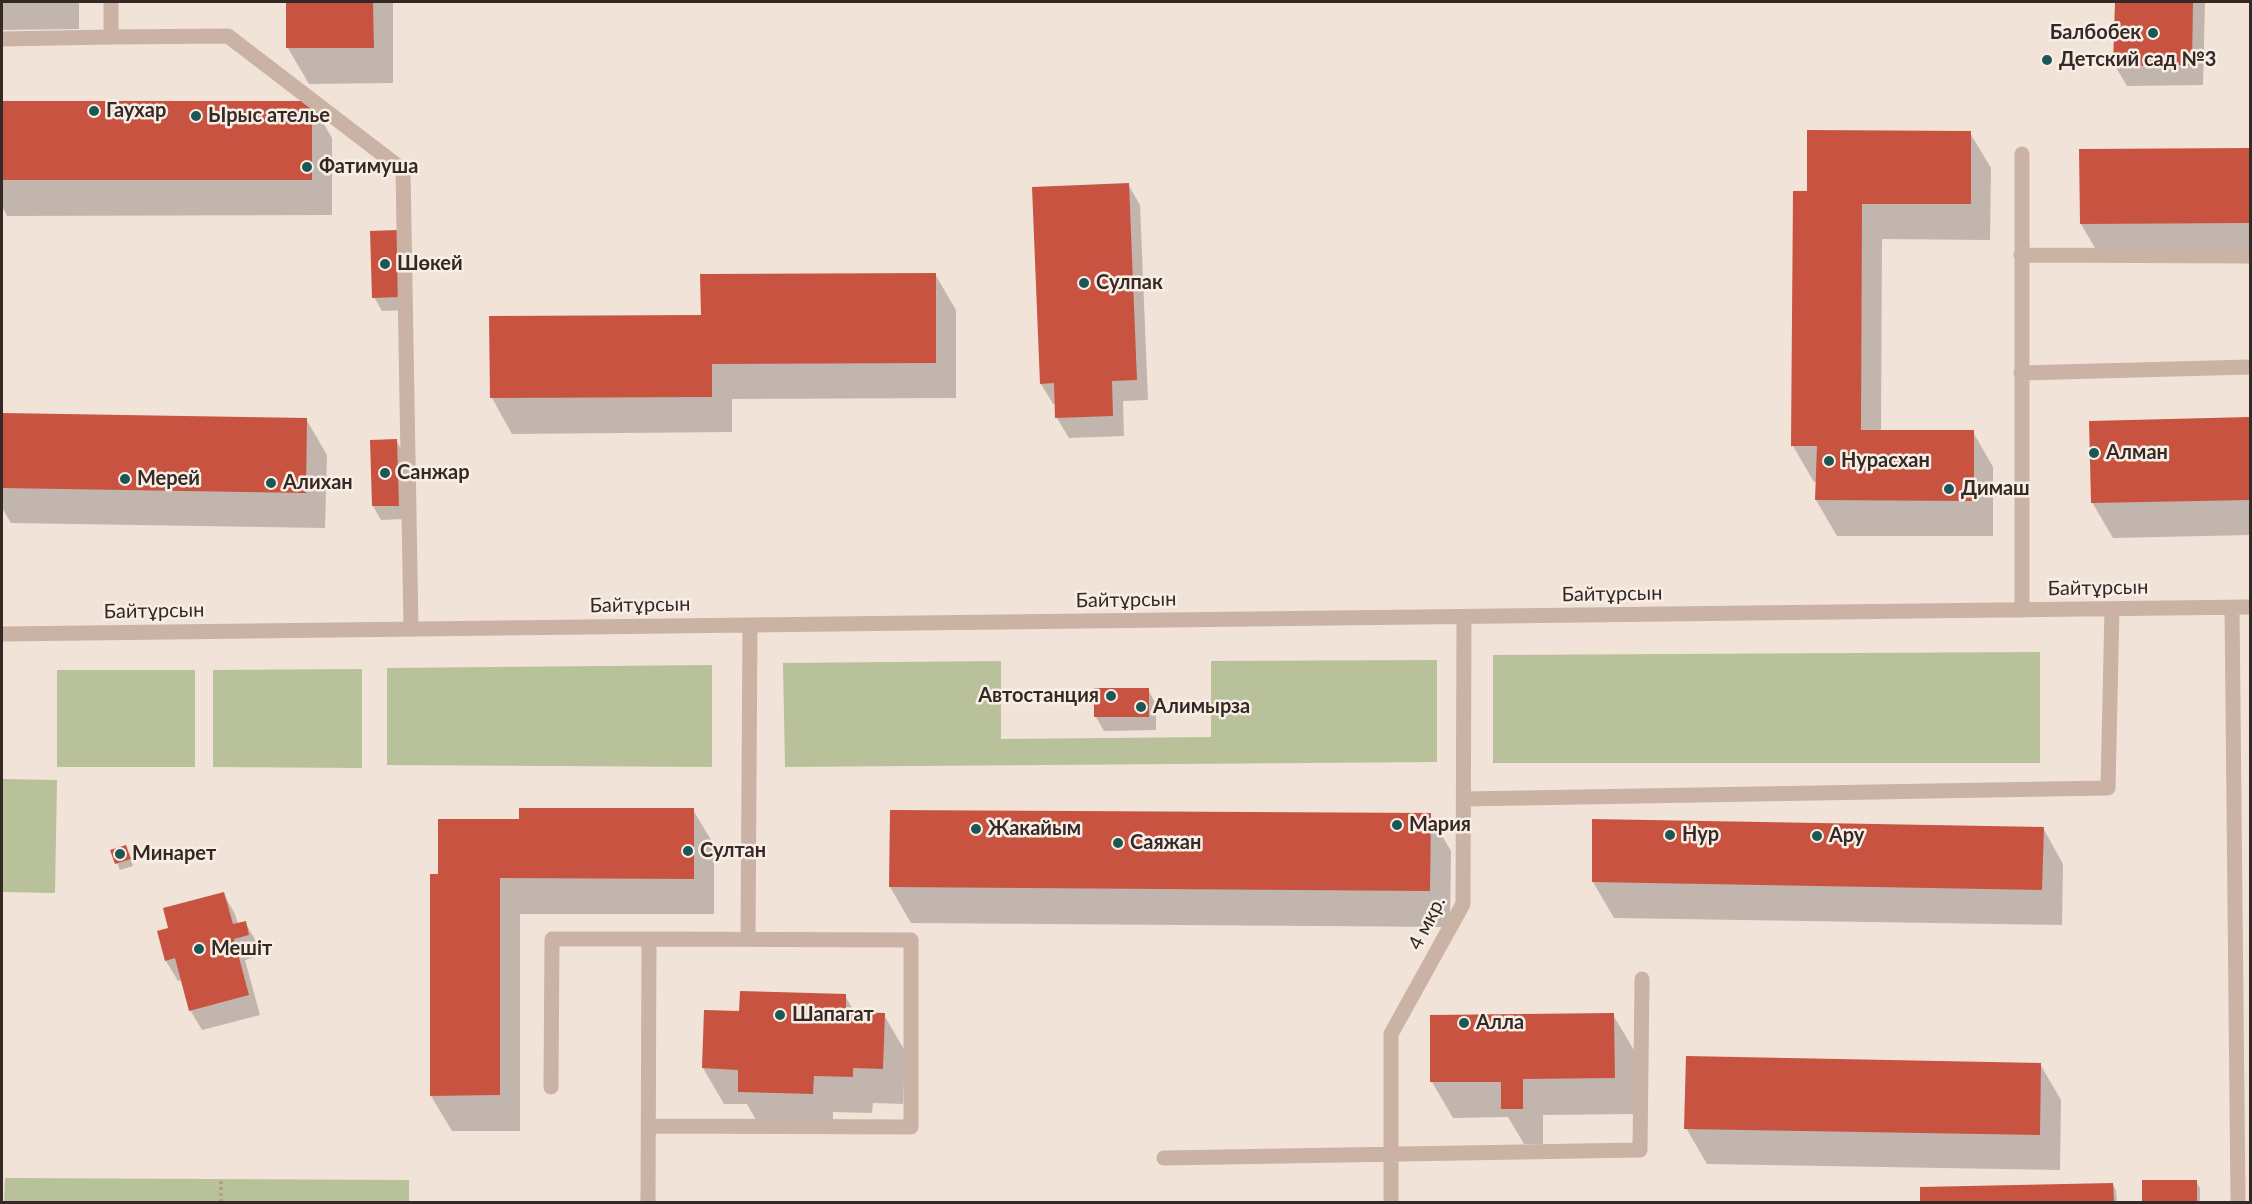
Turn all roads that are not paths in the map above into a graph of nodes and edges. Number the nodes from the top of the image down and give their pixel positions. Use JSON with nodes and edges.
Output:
{"nodes":[{"id":1,"x":111,"y":2,"type":"edge"},
{"id":2,"x":111,"y":37,"type":"junction"},
{"id":3,"x":2,"y":39,"type":"edge"},
{"id":4,"x":2022,"y":154,"type":"dead end"},
{"id":5,"x":2021,"y":255,"type":"junction"},
{"id":6,"x":2250,"y":256,"type":"edge"},
{"id":7,"x":2250,"y":367,"type":"edge"},
{"id":8,"x":2021,"y":373,"type":"junction"},
{"id":9,"x":2232,"y":607,"type":"junction"},
{"id":10,"x":2250,"y":607,"type":"edge"},
{"id":11,"x":2112,"y":609,"type":"junction"},
{"id":12,"x":2022,"y":610,"type":"junction"},
{"id":13,"x":1464,"y":616,"type":"junction"},
{"id":14,"x":750,"y":625,"type":"junction"},
{"id":15,"x":411,"y":629,"type":"junction"},
{"id":16,"x":2,"y":634,"type":"edge"},
{"id":17,"x":1464,"y":799,"type":"junction"},
{"id":18,"x":649,"y":939,"type":"junction"},
{"id":19,"x":748,"y":939,"type":"junction"},
{"id":20,"x":1642,"y":979,"type":"dead end"},
{"id":21,"x":551,"y":1087,"type":"dead end"},
{"id":22,"x":649,"y":1126,"type":"junction"},
{"id":23,"x":1391,"y":1154,"type":"junction"},
{"id":24,"x":1164,"y":1158,"type":"dead end"},
{"id":25,"x":648,"y":1203,"type":"edge"},
{"id":26,"x":1391,"y":1203,"type":"edge"},
{"id":27,"x":2238,"y":1203,"type":"edge"}],
"edges":[{"from":1,"to":2,"type":"street"},
{"from":2,"to":3,"type":"street"},
{"from":2,"to":15,"type":"street"},
{"from":4,"to":5,"type":"street"},
{"from":5,"to":6,"type":"street"},
{"from":5,"to":8,"type":"street"},
{"from":7,"to":8,"type":"street"},
{"from":8,"to":12,"type":"street"},
{"from":9,"to":10,"type":"street","name":"Байтұрсын"},
{"from":9,"to":11,"type":"street","name":"Байтұрсын"},
{"from":9,"to":27,"type":"street"},
{"from":11,"to":12,"type":"street","name":"Байтұрсын"},
{"from":11,"to":17,"type":"street"},
{"from":12,"to":13,"type":"street","name":"Байтұрсын"},
{"from":13,"to":14,"type":"street","name":"Байтұрсын"},
{"from":13,"to":17,"type":"street","name":"4 мкр."},
{"from":14,"to":15,"type":"street","name":"Байтұрсын"},
{"from":14,"to":19,"type":"street"},
{"from":15,"to":16,"type":"street","name":"Байтұрсын"},
{"from":17,"to":23,"type":"street","name":"4 мкр."},
{"from":18,"to":19,"type":"street"},
{"from":18,"to":21,"type":"street"},
{"from":18,"to":22,"type":"street"},
{"from":19,"to":22,"type":"street"},
{"from":20,"to":23,"type":"street"},
{"from":22,"to":25,"type":"street"},
{"from":23,"to":24,"type":"street"},
{"from":23,"to":26,"type":"street","name":"4 мкр."}]}
